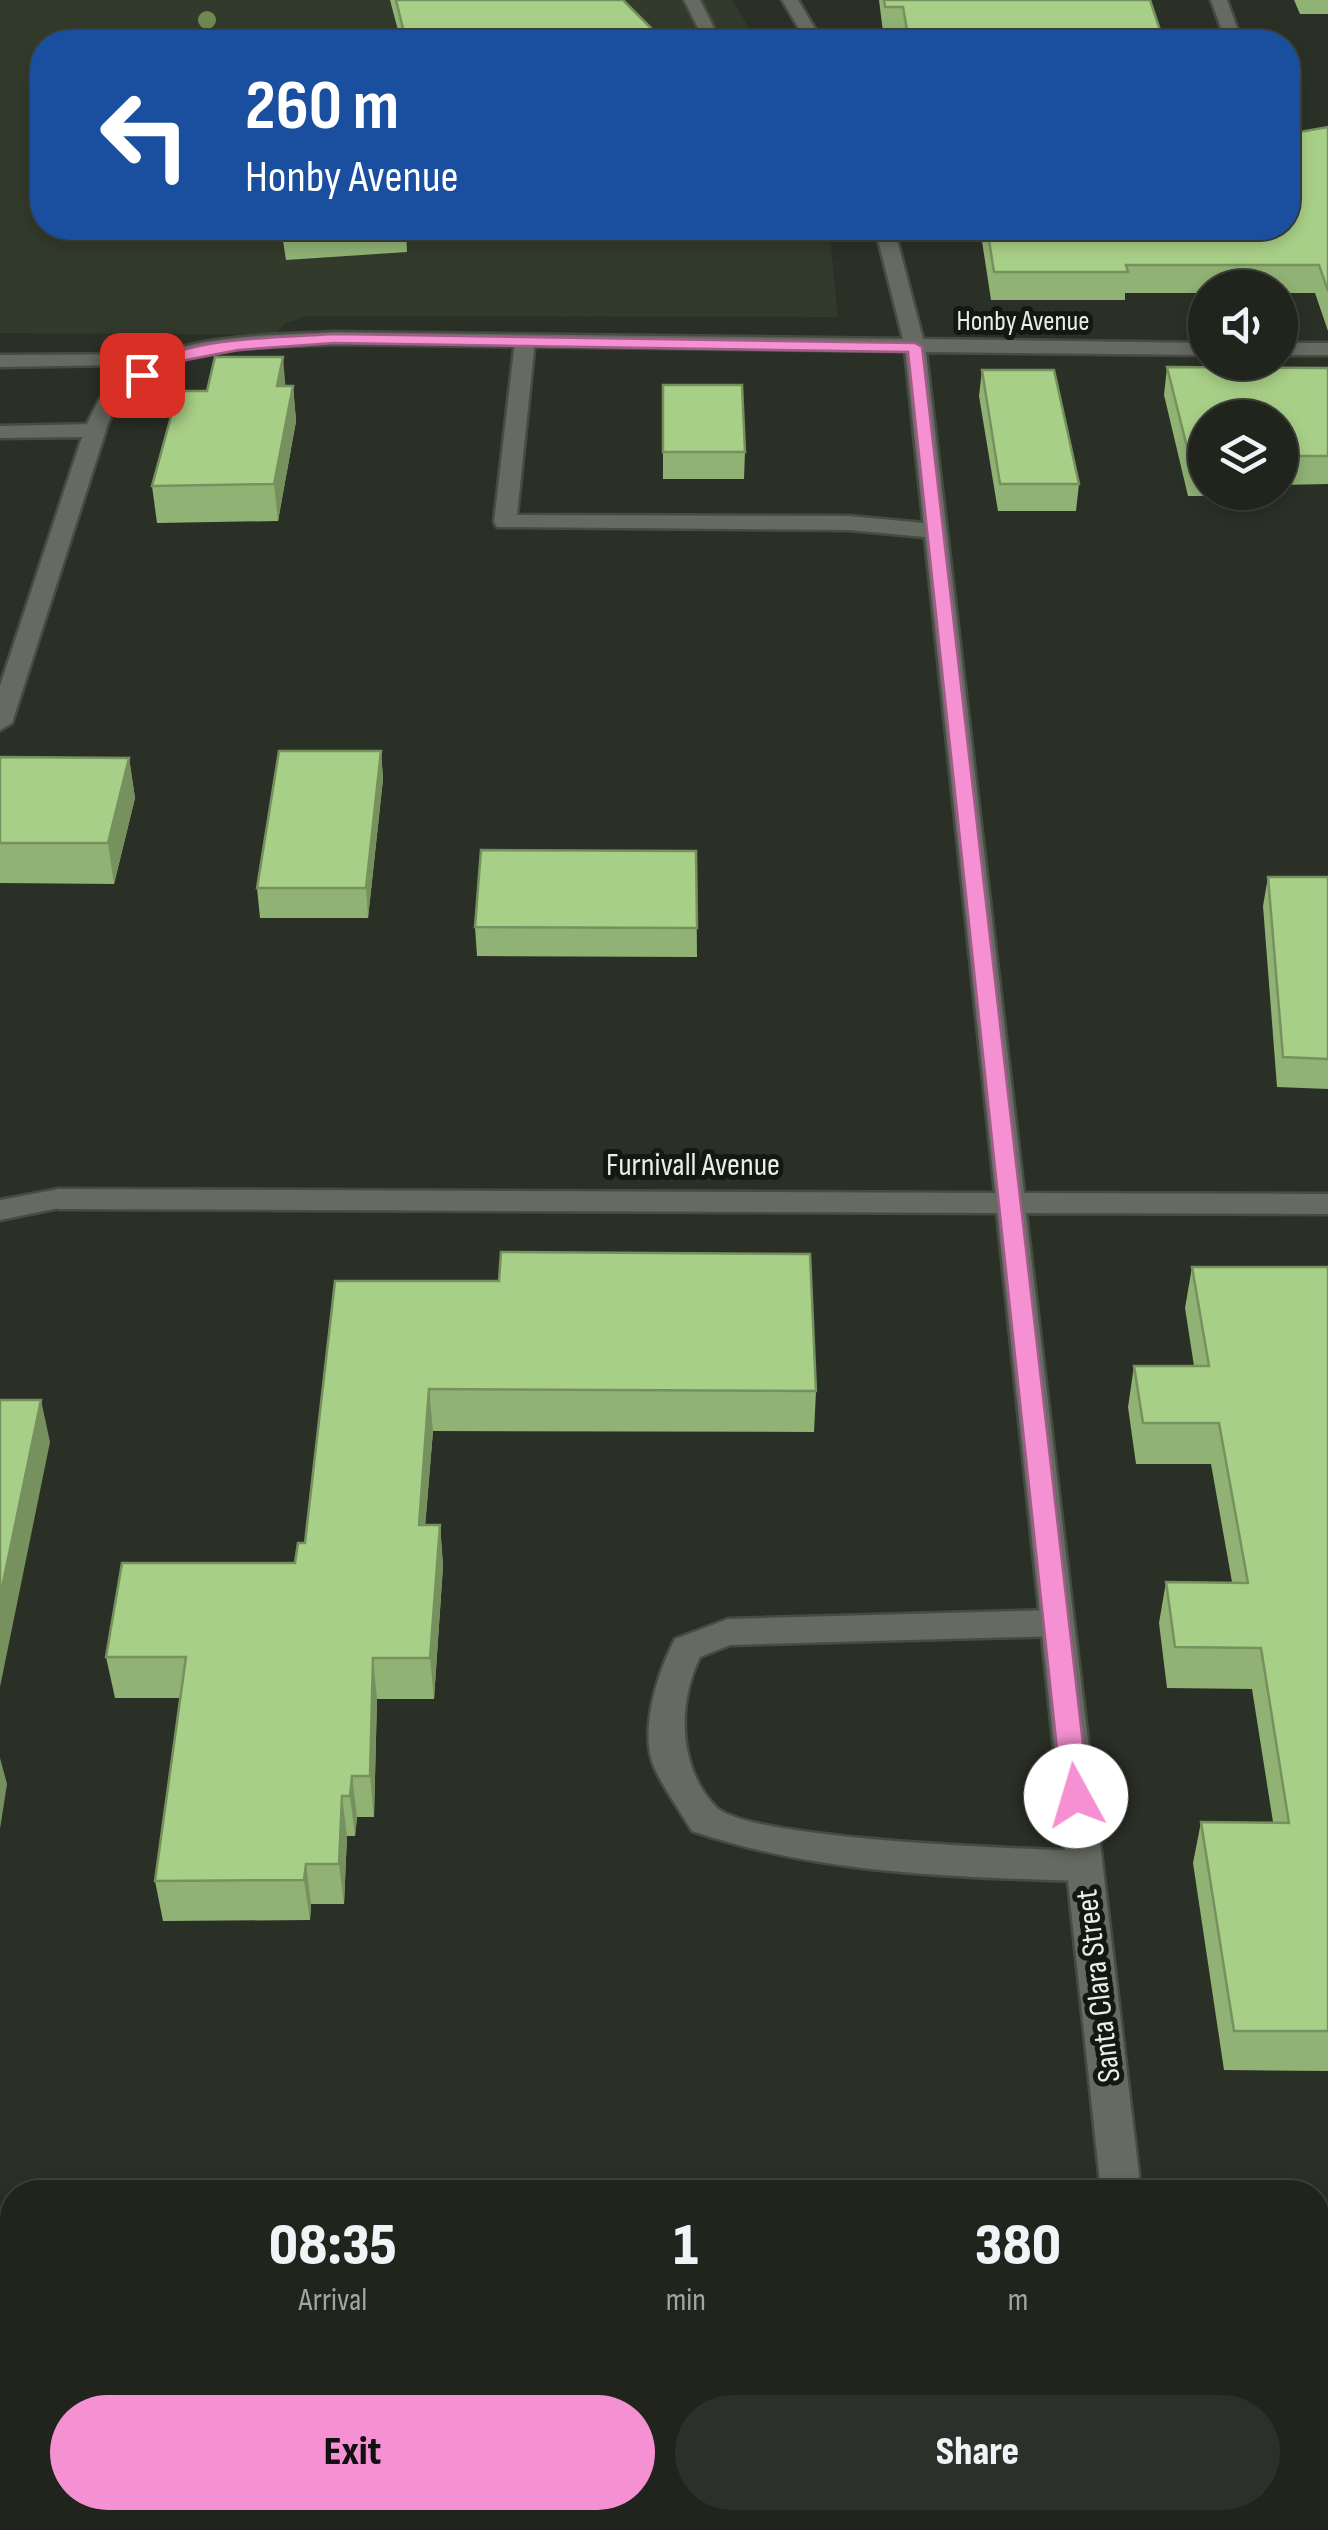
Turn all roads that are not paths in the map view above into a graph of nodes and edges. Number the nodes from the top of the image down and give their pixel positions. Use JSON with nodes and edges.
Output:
{"nodes":[{"id":1,"x":692,"y":0,"type":"edge"},
{"id":2,"x":790,"y":0,"type":"edge"},
{"id":3,"x":1219,"y":0,"type":"edge"},
{"id":4,"x":707,"y":30,"type":"edge"},
{"id":5,"x":808,"y":30,"type":"edge"},
{"id":6,"x":1230,"y":30,"type":"edge"},
{"id":7,"x":887,"y":240,"type":"edge"},
{"id":8,"x":525,"y":341,"type":"junction"},
{"id":9,"x":915,"y":347,"type":"junction"},
{"id":10,"x":1188,"y":349,"type":"edge"},
{"id":11,"x":1298,"y":349,"type":"edge"},
{"id":12,"x":1328,"y":350,"type":"edge"},
{"id":13,"x":166,"y":360,"type":"junction"},
{"id":14,"x":0,"y":361,"type":"edge"},
{"id":15,"x":94,"y":430,"type":"junction"},
{"id":16,"x":0,"y":432,"type":"edge"},
{"id":17,"x":935,"y":531,"type":"junction"},
{"id":18,"x":0,"y":723,"type":"edge"},
{"id":19,"x":1008,"y":1200,"type":"junction"},
{"id":20,"x":1328,"y":1204,"type":"edge"},
{"id":21,"x":0,"y":1210,"type":"edge"},
{"id":22,"x":1057,"y":1623,"type":"junction"},
{"id":23,"x":1084,"y":1866,"type":"junction"},
{"id":24,"x":1120,"y":2180,"type":"edge"}],
"edges":[{"from":1,"to":4,"type":"street"},
{"from":2,"to":5,"type":"street"},
{"from":3,"to":6,"type":"street"},
{"from":7,"to":9,"type":"street","name":"Santa Clara Street"},
{"from":8,"to":9,"type":"street","name":"Honby Avenue"},
{"from":8,"to":13,"type":"street","name":"Honby Avenue"},
{"from":8,"to":17,"type":"street"},
{"from":9,"to":10,"type":"street","name":"Honby Avenue"},
{"from":9,"to":17,"type":"street","name":"Santa Clara Street"},
{"from":11,"to":12,"type":"street"},
{"from":13,"to":14,"type":"street"},
{"from":13,"to":15,"type":"street","name":"Honby Avenue"},
{"from":15,"to":16,"type":"street"},
{"from":15,"to":18,"type":"street","name":"Honby Avenue"},
{"from":17,"to":19,"type":"street","name":"Santa Clara Street"},
{"from":19,"to":20,"type":"street","name":"Furnivall Avenue"},
{"from":19,"to":21,"type":"street","name":"Furnivall Avenue"},
{"from":19,"to":22,"type":"street","name":"Santa Clara Street"},
{"from":22,"to":23,"type":"street","name":"Santa Clara Street"},
{"from":22,"to":23,"type":"street"},
{"from":23,"to":24,"type":"street","name":"Santa Clara Street"}]}
